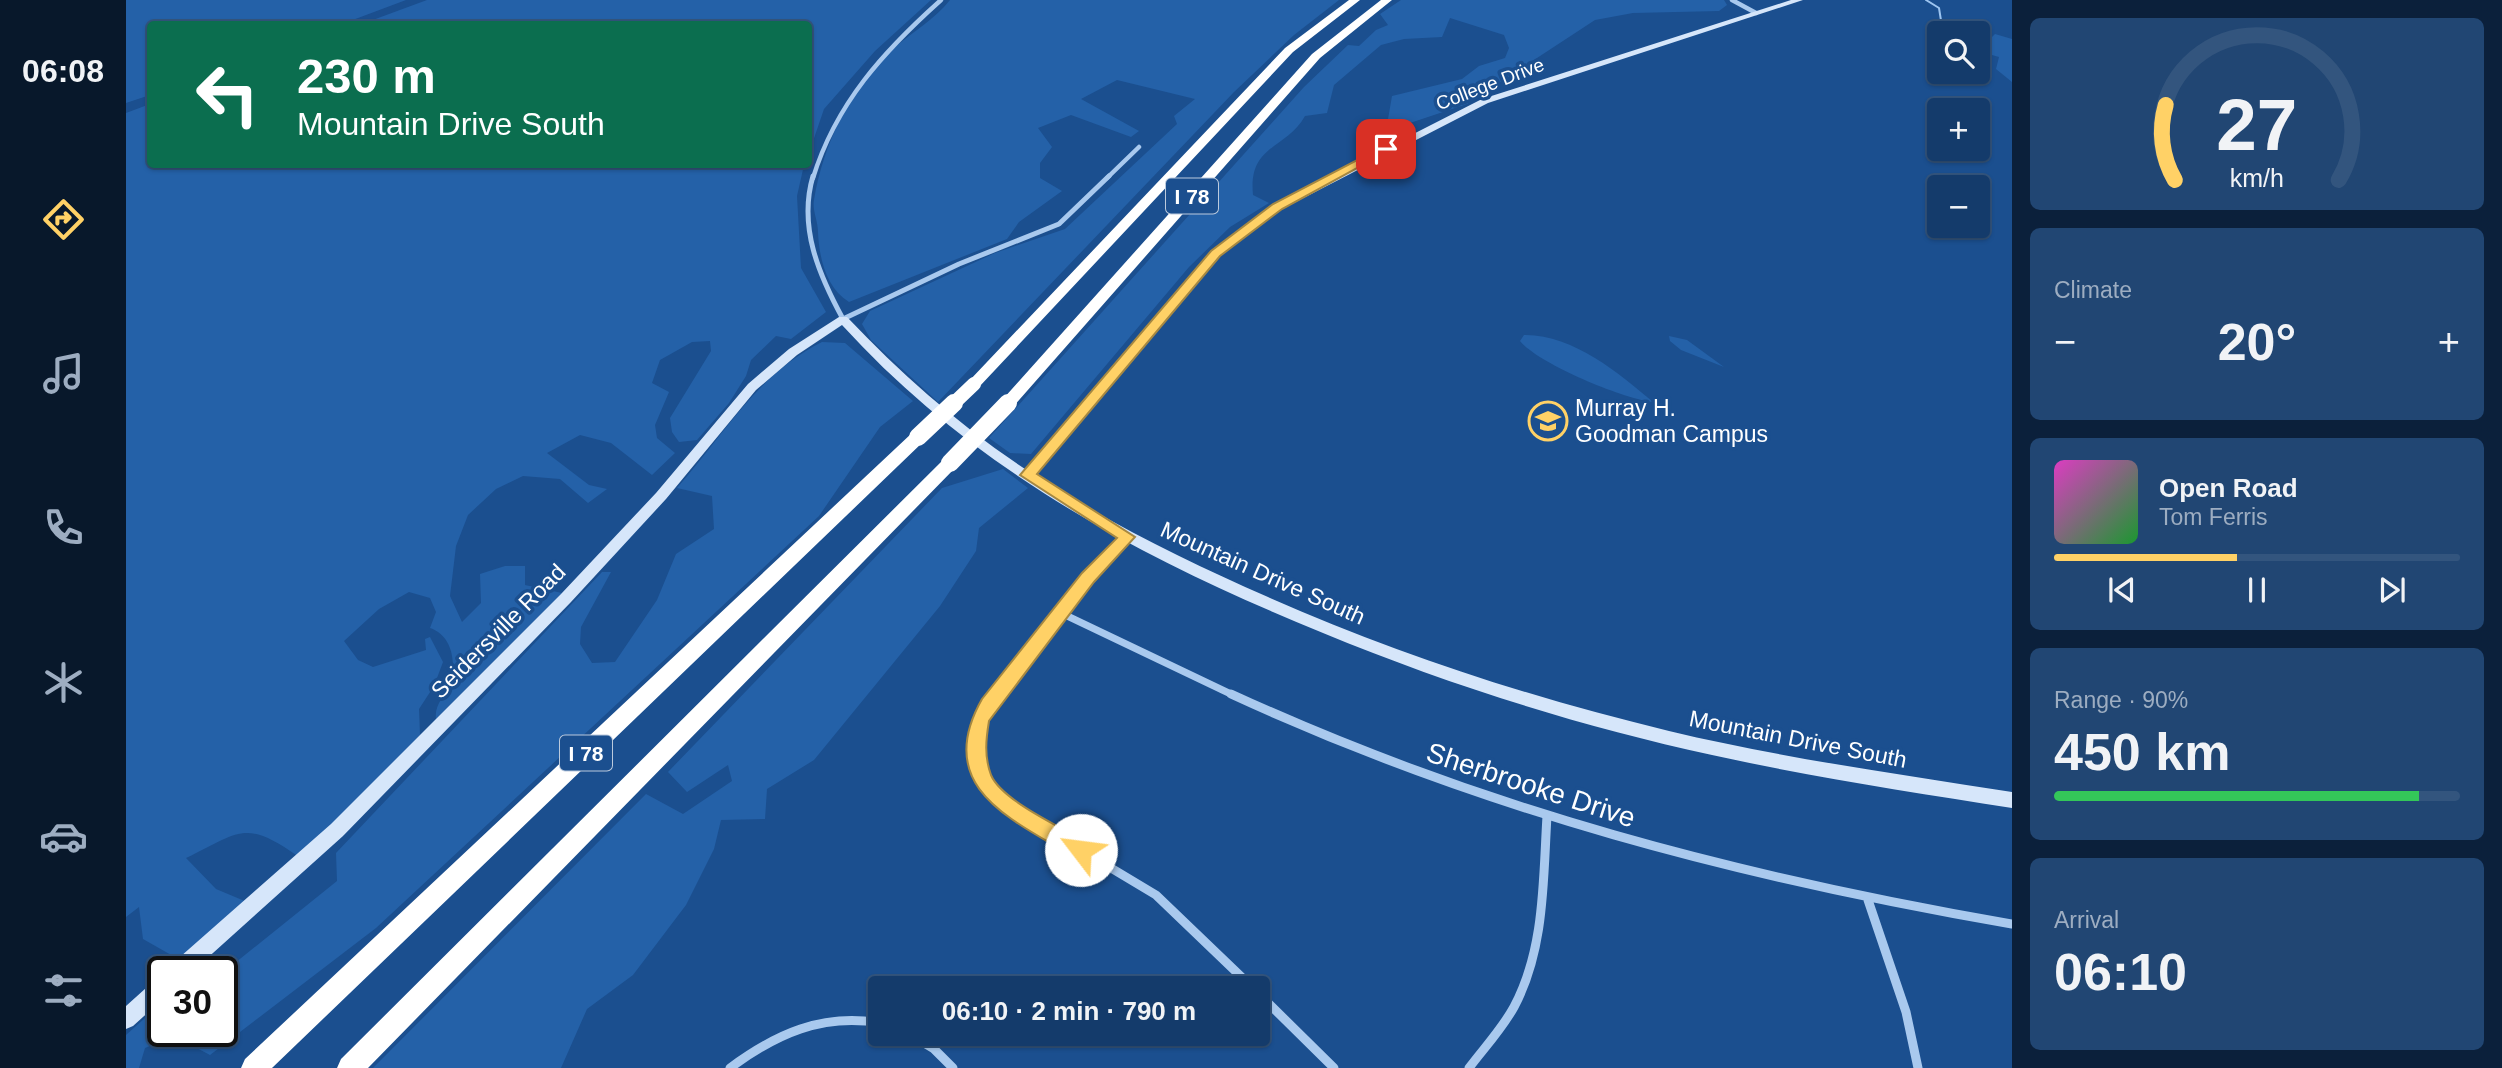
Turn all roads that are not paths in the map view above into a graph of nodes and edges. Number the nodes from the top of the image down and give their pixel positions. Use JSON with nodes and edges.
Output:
{"nodes":[{"id":1,"x":941,"y":0,"type":"edge"},
{"id":2,"x":1355,"y":0,"type":"edge"},
{"id":3,"x":1387,"y":0,"type":"edge"},
{"id":4,"x":1732,"y":0,"type":"edge"},
{"id":5,"x":1799,"y":0,"type":"edge"},
{"id":6,"x":1756,"y":13,"type":"junction"},
{"id":7,"x":1139,"y":147,"type":"dead end"},
{"id":8,"x":844,"y":319,"type":"junction"},
{"id":9,"x":1027,"y":475,"type":"junction"},
{"id":10,"x":1127,"y":537,"type":"junction"},
{"id":11,"x":1061,"y":613,"type":"junction"},
{"id":12,"x":2012,"y":800,"type":"edge"},
{"id":13,"x":1547,"y":816,"type":"junction"},
{"id":14,"x":1868,"y":900,"type":"junction"},
{"id":15,"x":2012,"y":924,"type":"edge"},
{"id":16,"x":196,"y":956,"type":"edge"},
{"id":17,"x":1240,"y":976,"type":"edge"},
{"id":18,"x":147,"y":1000,"type":"edge"},
{"id":19,"x":1270,"y":1005,"type":"edge"},
{"id":20,"x":126,"y":1019,"type":"edge"},
{"id":21,"x":868,"y":1022,"type":"edge"},
{"id":22,"x":929,"y":1046,"type":"edge"},
{"id":23,"x":254,"y":1068,"type":"edge"},
{"id":24,"x":350,"y":1068,"type":"edge"},
{"id":25,"x":730,"y":1068,"type":"edge"},
{"id":26,"x":953,"y":1068,"type":"edge"},
{"id":27,"x":1334,"y":1068,"type":"edge"},
{"id":28,"x":1469,"y":1068,"type":"edge"},
{"id":29,"x":1918,"y":1068,"type":"edge"}],
"edges":[{"from":1,"to":8,"type":"street","name":"Mountain Drive South"},
{"from":2,"to":23,"type":"highway","number":"I 78","bridge":true},
{"from":3,"to":24,"type":"highway","number":"I 78","bridge":true},
{"from":4,"to":6,"type":"street"},
{"from":5,"to":6,"type":"street","name":"College Drive"},
{"from":6,"to":9,"type":"street","name":"College Drive"},
{"from":7,"to":8,"type":"street"},
{"from":8,"to":9,"type":"street","name":"Mountain Drive South"},
{"from":8,"to":16,"type":"street","name":"Seidersville Road"},
{"from":9,"to":10,"type":"street","name":"Mountain Drive South"},
{"from":10,"to":11,"type":"street"},
{"from":10,"to":12,"type":"street","name":"Mountain Drive South"},
{"from":11,"to":13,"type":"street","name":"Sherbrooke Drive"},
{"from":11,"to":17,"type":"street"},
{"from":13,"to":14,"type":"street","name":"Sherbrooke Drive"},
{"from":13,"to":28,"type":"street"},
{"from":14,"to":15,"type":"street","name":"Sherbrooke Drive"},
{"from":14,"to":29,"type":"street"},
{"from":18,"to":20,"type":"street"},
{"from":19,"to":27,"type":"street"},
{"from":21,"to":25,"type":"street"},
{"from":22,"to":26,"type":"street"}]}
